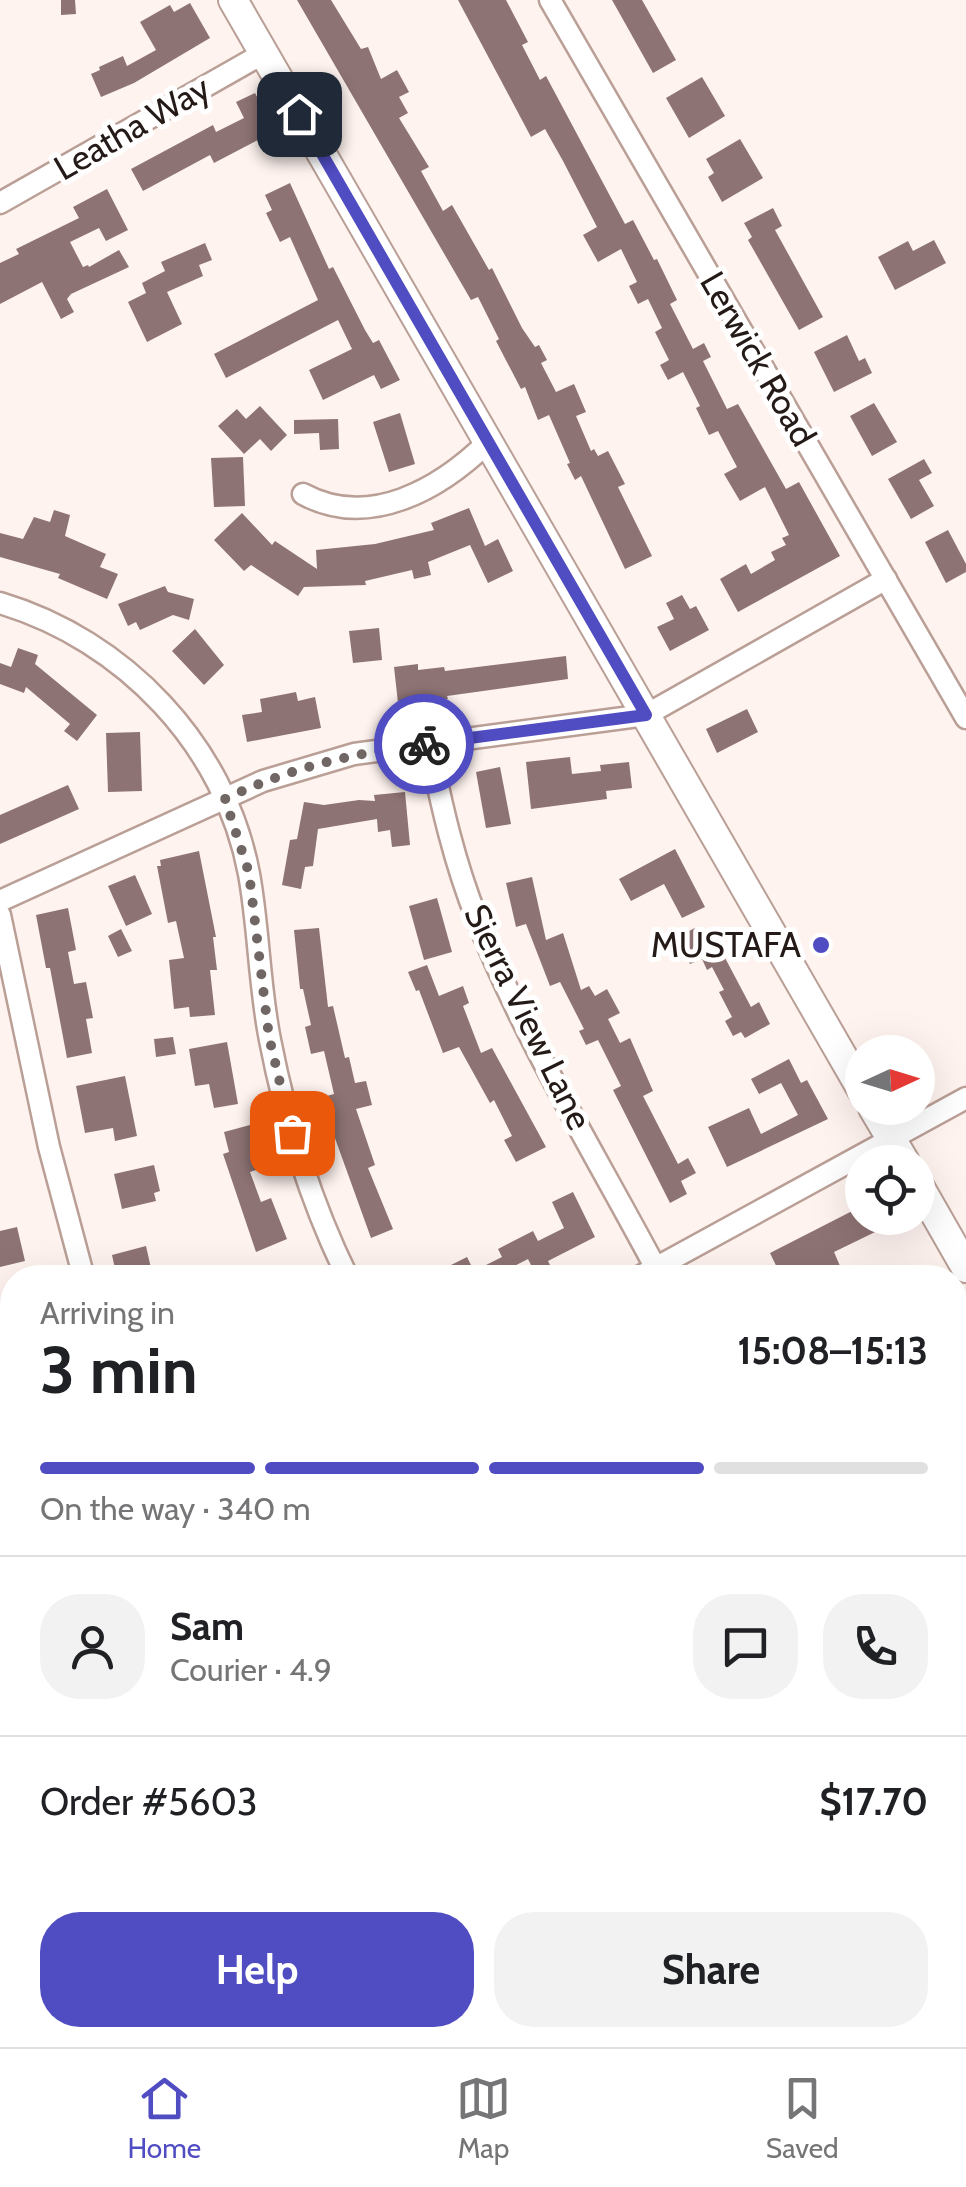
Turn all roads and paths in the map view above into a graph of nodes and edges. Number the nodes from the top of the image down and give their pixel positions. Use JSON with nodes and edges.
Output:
{"nodes":[{"id":1,"x":233,"y":0,"type":"edge"},
{"id":2,"x":550,"y":0,"type":"edge"},
{"id":3,"x":264,"y":53,"type":"junction"},
{"id":4,"x":0,"y":204,"type":"edge"},
{"id":5,"x":488,"y":442,"type":"junction"},
{"id":6,"x":303,"y":494,"type":"dead end"},
{"id":7,"x":886,"y":579,"type":"junction"},
{"id":8,"x":0,"y":603,"type":"edge"},
{"id":9,"x":646,"y":715,"type":"junction"},
{"id":10,"x":966,"y":718,"type":"edge"},
{"id":11,"x":429,"y":744,"type":"junction"},
{"id":12,"x":225,"y":799,"type":"junction"},
{"id":13,"x":0,"y":901,"type":"edge"},
{"id":14,"x":0,"y":915,"type":"edge"},
{"id":15,"x":845,"y":1060,"type":"edge"},
{"id":16,"x":966,"y":1098,"type":"edge"},
{"id":17,"x":908,"y":1145,"type":"edge"},
{"id":18,"x":845,"y":1179,"type":"edge"},
{"id":19,"x":935,"y":1214,"type":"edge"},
{"id":20,"x":80,"y":1265,"type":"edge"},
{"id":21,"x":343,"y":1265,"type":"edge"},
{"id":22,"x":646,"y":1265,"type":"edge"},
{"id":23,"x":669,"y":1265,"type":"edge"},
{"id":24,"x":964,"y":1265,"type":"edge"}],
"edges":[{"from":1,"to":3,"type":"street"},
{"from":2,"to":7,"type":"street","name":"Lerwick Road"},
{"from":3,"to":4,"type":"street","name":"Leatha Way"},
{"from":3,"to":5,"type":"street"},
{"from":5,"to":6,"type":"street"},
{"from":5,"to":9,"type":"street"},
{"from":7,"to":9,"type":"street"},
{"from":7,"to":10,"type":"street","name":"Lerwick Road"},
{"from":8,"to":12,"type":"street"},
{"from":9,"to":11,"type":"street"},
{"from":9,"to":15,"type":"street"},
{"from":11,"to":12,"type":"street"},
{"from":11,"to":22,"type":"street","name":"Sierra View Lane"},
{"from":12,"to":13,"type":"street"},
{"from":12,"to":21,"type":"street"},
{"from":14,"to":20,"type":"street"},
{"from":16,"to":17,"type":"street"},
{"from":18,"to":23,"type":"street"},
{"from":19,"to":24,"type":"street"}]}
